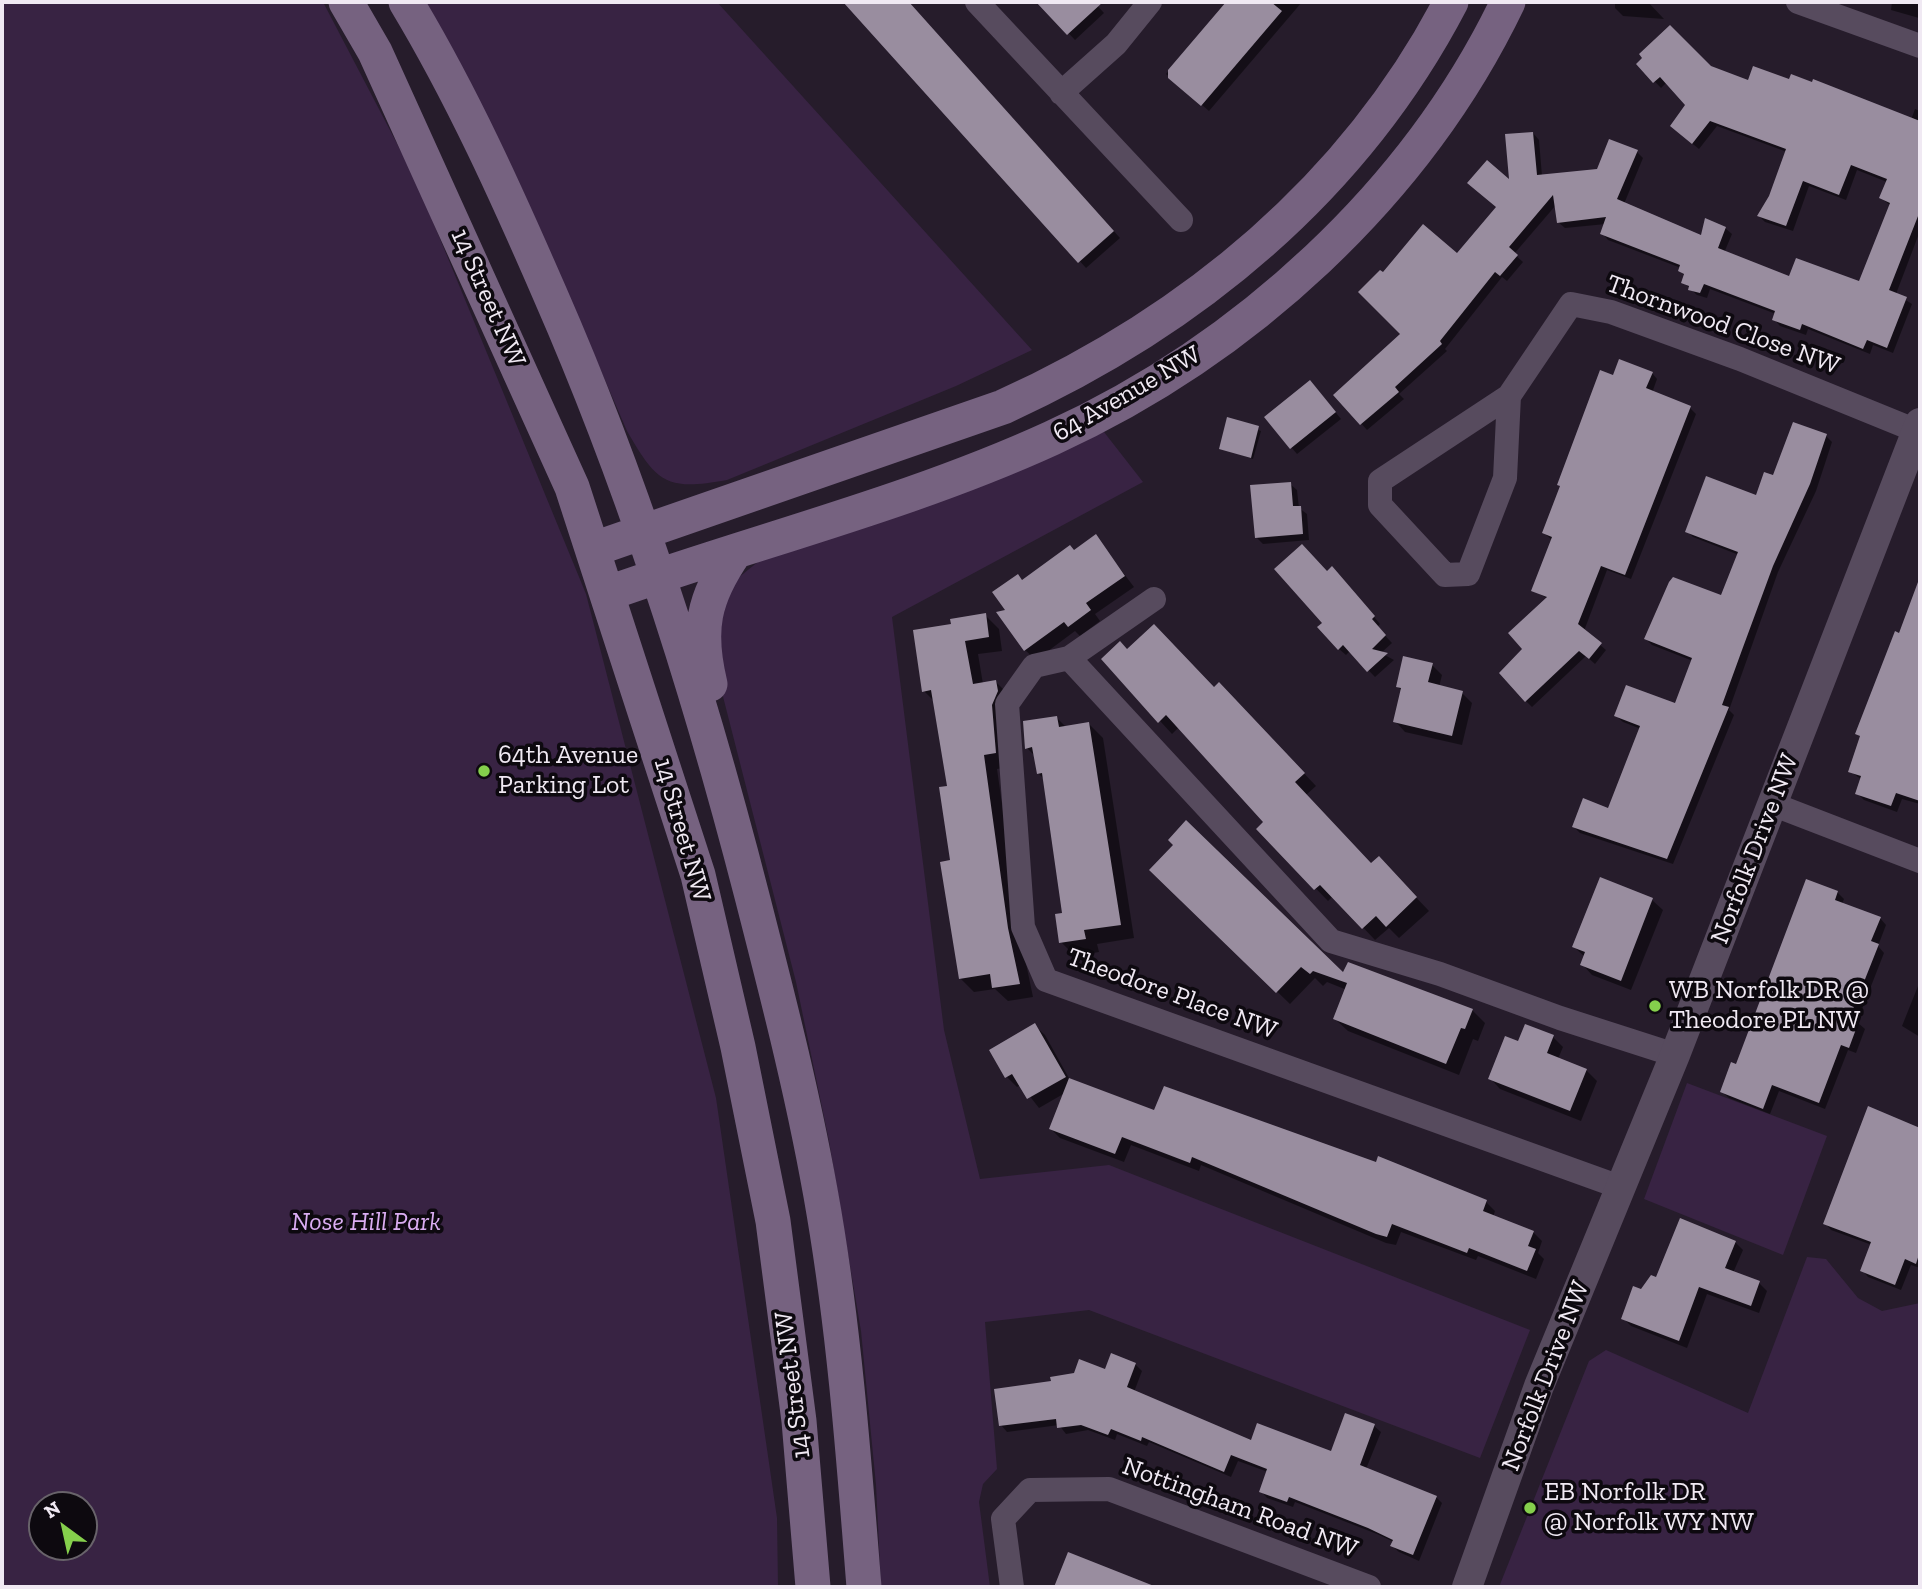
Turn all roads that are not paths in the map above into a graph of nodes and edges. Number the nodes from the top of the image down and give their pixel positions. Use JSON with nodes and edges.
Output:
{"nodes":[{"id":1,"x":346,"y":2,"type":"edge"},
{"id":2,"x":406,"y":2,"type":"edge"},
{"id":3,"x":977,"y":2,"type":"edge"},
{"id":4,"x":1150,"y":2,"type":"edge"},
{"id":5,"x":1451,"y":2,"type":"edge"},
{"id":6,"x":1508,"y":2,"type":"edge"},
{"id":7,"x":1798,"y":2,"type":"edge"},
{"id":8,"x":1920,"y":46,"type":"edge"},
{"id":9,"x":1060,"y":93,"type":"junction"},
{"id":10,"x":1181,"y":220,"type":"dead end"},
{"id":11,"x":1509,"y":396,"type":"junction"},
{"id":12,"x":1919,"y":427,"type":"edge"},
{"id":13,"x":619,"y":461,"type":"junction"},
{"id":14,"x":784,"y":483,"type":"junction"},
{"id":15,"x":645,"y":531,"type":"junction"},
{"id":16,"x":594,"y":549,"type":"junction"},
{"id":17,"x":735,"y":552,"type":"junction"},
{"id":18,"x":660,"y":575,"type":"junction"},
{"id":19,"x":608,"y":593,"type":"junction"},
{"id":20,"x":1154,"y":599,"type":"dead end"},
{"id":21,"x":1069,"y":658,"type":"junction"},
{"id":22,"x":1772,"y":804,"type":"junction"},
{"id":23,"x":733,"y":820,"type":"junction"},
{"id":24,"x":1920,"y":861,"type":"edge"},
{"id":25,"x":1675,"y":1055,"type":"junction"},
{"id":26,"x":1620,"y":1187,"type":"junction"},
{"id":27,"x":813,"y":1587,"type":"edge"},
{"id":28,"x":864,"y":1587,"type":"edge"},
{"id":29,"x":1012,"y":1587,"type":"edge"},
{"id":30,"x":1368,"y":1587,"type":"edge"},
{"id":31,"x":1467,"y":1587,"type":"edge"}],
"edges":[{"from":1,"to":16,"type":"main road","name":"14 Street NW"},
{"from":2,"to":13,"type":"main road","name":"14 Street NW"},
{"from":3,"to":9,"type":"street"},
{"from":4,"to":9,"type":"street"},
{"from":5,"to":14,"type":"main road","name":"64 Avenue NW"},
{"from":6,"to":17,"type":"main road","name":"64 Avenue NW"},
{"from":7,"to":8,"type":"street"},
{"from":9,"to":10,"type":"street"},
{"from":11,"to":11,"type":"street","name":"Thornwood Close NW"},
{"from":11,"to":12,"type":"street","name":"Thornwood Close NW"},
{"from":12,"to":22,"type":"street","name":"Norfolk Drive NW"},
{"from":13,"to":14,"type":"main road"},
{"from":13,"to":15,"type":"main road","name":"14 Street NW"},
{"from":14,"to":15,"type":"main road","name":"64 Avenue NW"},
{"from":15,"to":16,"type":"main road","name":"64 Avenue NW"},
{"from":15,"to":18,"type":"main road","name":"14 Street NW"},
{"from":16,"to":19,"type":"main road","name":"14 Street NW"},
{"from":17,"to":18,"type":"main road","name":"64 Avenue NW"},
{"from":17,"to":23,"type":"main road"},
{"from":18,"to":19,"type":"main road","name":"64 Avenue NW"},
{"from":18,"to":23,"type":"main road","name":"14 Street NW"},
{"from":19,"to":27,"type":"main road","name":"14 Street NW"},
{"from":20,"to":21,"type":"street"},
{"from":21,"to":25,"type":"street"},
{"from":21,"to":26,"type":"street","name":"Theodore Place NW"},
{"from":22,"to":24,"type":"street"},
{"from":22,"to":25,"type":"street","name":"Norfolk Drive NW"},
{"from":23,"to":28,"type":"main road","name":"14 Street NW"},
{"from":25,"to":26,"type":"street","name":"Norfolk Drive NW"},
{"from":26,"to":31,"type":"street","name":"Norfolk Drive NW"},
{"from":29,"to":30,"type":"street","name":"Nottingham Road NW"}]}
